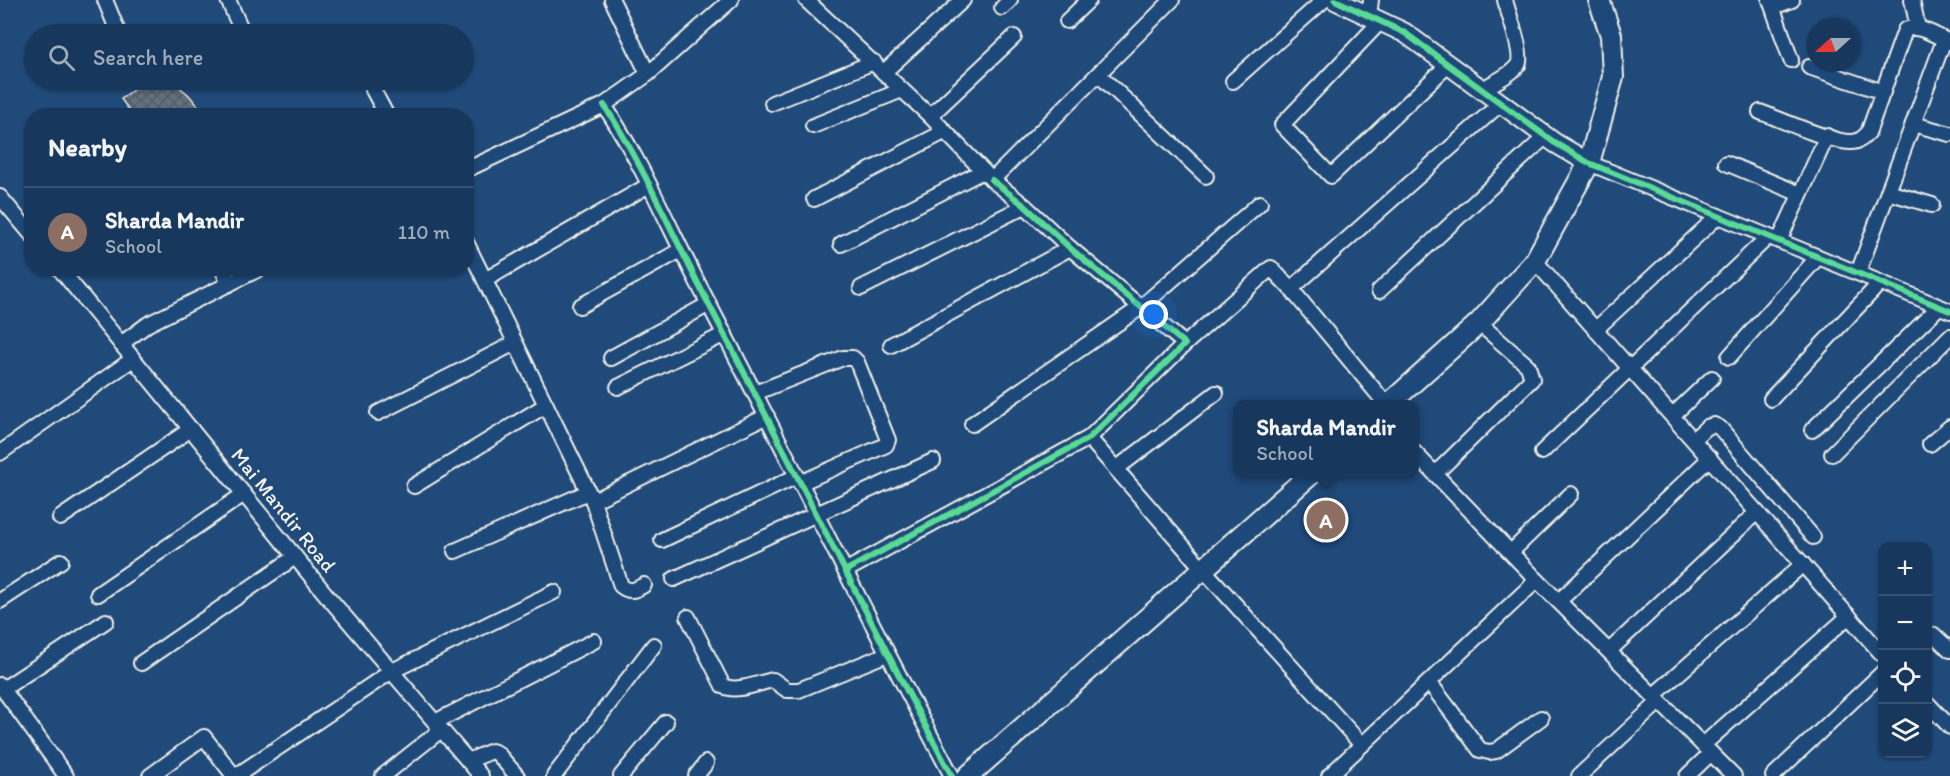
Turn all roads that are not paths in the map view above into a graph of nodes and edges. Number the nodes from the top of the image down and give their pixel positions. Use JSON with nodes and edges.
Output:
{"nodes":[{"id":1,"x":105,"y":0,"type":"edge"},
{"id":2,"x":228,"y":0,"type":"edge"},
{"id":3,"x":612,"y":0,"type":"edge"},
{"id":4,"x":731,"y":0,"type":"edge"},
{"id":5,"x":806,"y":0,"type":"edge"},
{"id":6,"x":963,"y":0,"type":"edge"},
{"id":7,"x":1089,"y":0,"type":"edge"},
{"id":8,"x":1172,"y":0,"type":"edge"},
{"id":9,"x":1324,"y":0,"type":"edge"},
{"id":10,"x":1335,"y":0,"type":"edge"},
{"id":11,"x":1504,"y":0,"type":"edge"},
{"id":12,"x":1599,"y":0,"type":"edge"},
{"id":13,"x":1792,"y":0,"type":"edge"},
{"id":14,"x":1912,"y":0,"type":"edge"},
{"id":15,"x":1771,"y":4,"type":"edge"},
{"id":16,"x":1373,"y":13,"type":"edge"},
{"id":17,"x":1067,"y":21,"type":"dead end"},
{"id":18,"x":115,"y":24,"type":"edge"},
{"id":19,"x":239,"y":24,"type":"edge"},
{"id":20,"x":1918,"y":27,"type":"junction"},
{"id":21,"x":1014,"y":37,"type":"dead end"},
{"id":22,"x":1947,"y":41,"type":"edge"},
{"id":23,"x":1791,"y":60,"type":"dead end"},
{"id":24,"x":1448,"y":65,"type":"junction"},
{"id":25,"x":879,"y":67,"type":"junction"},
{"id":26,"x":1824,"y":72,"type":"edge"},
{"id":27,"x":648,"y":74,"type":"junction"},
{"id":28,"x":1098,"y":75,"type":"junction"},
{"id":29,"x":1233,"y":81,"type":"dead end"},
{"id":30,"x":1482,"y":89,"type":"junction"},
{"id":31,"x":373,"y":90,"type":"dead end"},
{"id":32,"x":902,"y":90,"type":"junction"},
{"id":33,"x":1883,"y":92,"type":"junction"},
{"id":34,"x":772,"y":103,"type":"dead end"},
{"id":35,"x":1502,"y":103,"type":"junction"},
{"id":36,"x":604,"y":105,"type":"junction"},
{"id":37,"x":383,"y":108,"type":"edge"},
{"id":38,"x":1760,"y":112,"type":"dead end"},
{"id":39,"x":930,"y":116,"type":"junction"},
{"id":40,"x":1913,"y":124,"type":"junction"},
{"id":41,"x":813,"y":126,"type":"dead end"},
{"id":42,"x":944,"y":132,"type":"junction"},
{"id":43,"x":1950,"y":134,"type":"edge"},
{"id":44,"x":1546,"y":136,"type":"junction"},
{"id":45,"x":1827,"y":136,"type":"junction"},
{"id":46,"x":1588,"y":163,"type":"junction"},
{"id":47,"x":1726,"y":163,"type":"dead end"},
{"id":48,"x":474,"y":166,"type":"edge"},
{"id":49,"x":987,"y":176,"type":"junction"},
{"id":50,"x":1206,"y":176,"type":"dead end"},
{"id":51,"x":649,"y":185,"type":"junction"},
{"id":52,"x":1888,"y":192,"type":"junction"},
{"id":53,"x":1800,"y":194,"type":"junction"},
{"id":54,"x":0,"y":197,"type":"edge"},
{"id":55,"x":814,"y":199,"type":"dead end"},
{"id":56,"x":1260,"y":203,"type":"dead end"},
{"id":57,"x":1025,"y":206,"type":"junction"},
{"id":58,"x":1932,"y":206,"type":"dead end"},
{"id":59,"x":1718,"y":216,"type":"junction"},
{"id":60,"x":24,"y":226,"type":"edge"},
{"id":61,"x":1774,"y":239,"type":"junction"},
{"id":62,"x":841,"y":244,"type":"dead end"},
{"id":63,"x":1070,"y":248,"type":"junction"},
{"id":64,"x":681,"y":250,"type":"junction"},
{"id":65,"x":1818,"y":257,"type":"junction"},
{"id":66,"x":474,"y":258,"type":"edge"},
{"id":67,"x":1535,"y":261,"type":"junction"},
{"id":68,"x":1858,"y":273,"type":"junction"},
{"id":69,"x":66,"y":276,"type":"edge"},
{"id":70,"x":226,"y":276,"type":"edge"},
{"id":71,"x":245,"y":276,"type":"edge"},
{"id":72,"x":485,"y":280,"type":"junction"},
{"id":73,"x":1880,"y":283,"type":"junction"},
{"id":74,"x":229,"y":284,"type":"junction"},
{"id":75,"x":861,"y":288,"type":"dead end"},
{"id":76,"x":1291,"y":289,"type":"junction"},
{"id":77,"x":1379,"y":291,"type":"dead end"},
{"id":78,"x":709,"y":304,"type":"junction"},
{"id":79,"x":580,"y":306,"type":"dead end"},
{"id":80,"x":1141,"y":307,"type":"junction"},
{"id":81,"x":1945,"y":309,"type":"edge"},
{"id":82,"x":1479,"y":323,"type":"junction"},
{"id":83,"x":1596,"y":329,"type":"junction"},
{"id":84,"x":724,"y":334,"type":"junction"},
{"id":85,"x":1950,"y":336,"type":"edge"},
{"id":86,"x":515,"y":343,"type":"junction"},
{"id":87,"x":122,"y":344,"type":"junction"},
{"id":88,"x":1185,"y":344,"type":"junction"},
{"id":89,"x":891,"y":345,"type":"dead end"},
{"id":90,"x":1729,"y":357,"type":"dead end"},
{"id":91,"x":133,"y":358,"type":"junction"},
{"id":92,"x":611,"y":358,"type":"dead end"},
{"id":93,"x":1631,"y":368,"type":"junction"},
{"id":94,"x":1713,"y":378,"type":"dead end"},
{"id":95,"x":618,"y":387,"type":"dead end"},
{"id":96,"x":755,"y":393,"type":"junction"},
{"id":97,"x":1216,"y":393,"type":"dead end"},
{"id":98,"x":1771,"y":399,"type":"dead end"},
{"id":99,"x":1383,"y":400,"type":"edge"},
{"id":100,"x":1393,"y":400,"type":"edge"},
{"id":101,"x":546,"y":405,"type":"junction"},
{"id":102,"x":378,"y":413,"type":"dead end"},
{"id":103,"x":1673,"y":415,"type":"junction"},
{"id":104,"x":767,"y":416,"type":"junction"},
{"id":105,"x":972,"y":424,"type":"dead end"},
{"id":106,"x":1950,"y":427,"type":"edge"},
{"id":107,"x":191,"y":429,"type":"junction"},
{"id":108,"x":1812,"y":430,"type":"dead end"},
{"id":109,"x":1089,"y":438,"type":"junction"},
{"id":110,"x":1694,"y":439,"type":"junction"},
{"id":111,"x":1930,"y":444,"type":"dead end"},
{"id":112,"x":1542,"y":452,"type":"dead end"},
{"id":113,"x":0,"y":453,"type":"edge"},
{"id":114,"x":1832,"y":454,"type":"dead end"},
{"id":115,"x":1419,"y":457,"type":"edge"},
{"id":116,"x":1710,"y":458,"type":"junction"},
{"id":117,"x":933,"y":461,"type":"dead end"},
{"id":118,"x":1116,"y":469,"type":"junction"},
{"id":119,"x":1435,"y":474,"type":"junction"},
{"id":120,"x":1306,"y":478,"type":"edge"},
{"id":121,"x":799,"y":479,"type":"junction"},
{"id":122,"x":414,"y":486,"type":"dead end"},
{"id":123,"x":244,"y":494,"type":"junction"},
{"id":124,"x":1571,"y":494,"type":"dead end"},
{"id":125,"x":590,"y":496,"type":"junction"},
{"id":126,"x":1757,"y":512,"type":"junction"},
{"id":127,"x":816,"y":513,"type":"junction"},
{"id":128,"x":60,"y":518,"type":"dead end"},
{"id":129,"x":1813,"y":537,"type":"dead end"},
{"id":130,"x":662,"y":540,"type":"dead end"},
{"id":131,"x":455,"y":551,"type":"dead end"},
{"id":132,"x":1511,"y":552,"type":"junction"},
{"id":133,"x":296,"y":557,"type":"junction"},
{"id":134,"x":62,"y":561,"type":"dead end"},
{"id":135,"x":1803,"y":564,"type":"junction"},
{"id":136,"x":1203,"y":569,"type":"junction"},
{"id":137,"x":845,"y":572,"type":"junction"},
{"id":138,"x":674,"y":579,"type":"dead end"},
{"id":139,"x":1538,"y":580,"type":"junction"},
{"id":140,"x":644,"y":585,"type":"dead end"},
{"id":141,"x":554,"y":592,"type":"dead end"},
{"id":142,"x":98,"y":594,"type":"dead end"},
{"id":143,"x":0,"y":601,"type":"edge"},
{"id":144,"x":1559,"y":601,"type":"junction"},
{"id":145,"x":688,"y":616,"type":"dead end"},
{"id":146,"x":1849,"y":616,"type":"junction"},
{"id":147,"x":106,"y":621,"type":"dead end"},
{"id":148,"x":1932,"y":635,"type":"edge"},
{"id":149,"x":594,"y":641,"type":"dead end"},
{"id":150,"x":654,"y":645,"type":"dead end"},
{"id":151,"x":1879,"y":650,"type":"edge"},
{"id":152,"x":1950,"y":650,"type":"edge"},
{"id":153,"x":1609,"y":651,"type":"junction"},
{"id":154,"x":887,"y":654,"type":"junction"},
{"id":155,"x":141,"y":663,"type":"dead end"},
{"id":156,"x":392,"y":671,"type":"junction"},
{"id":157,"x":1878,"y":677,"type":"edge"},
{"id":158,"x":1429,"y":682,"type":"junction"},
{"id":159,"x":2,"y":687,"type":"edge"},
{"id":160,"x":1656,"y":699,"type":"junction"},
{"id":161,"x":1932,"y":708,"type":"edge"},
{"id":162,"x":1541,"y":718,"type":"dead end"},
{"id":163,"x":666,"y":722,"type":"dead end"},
{"id":164,"x":438,"y":726,"type":"junction"},
{"id":165,"x":1950,"y":728,"type":"edge"},
{"id":166,"x":1362,"y":745,"type":"junction"},
{"id":167,"x":1707,"y":749,"type":"junction"},
{"id":168,"x":468,"y":761,"type":"junction"},
{"id":169,"x":706,"y":763,"type":"dead end"},
{"id":170,"x":66,"y":776,"type":"edge"},
{"id":171,"x":150,"y":776,"type":"edge"},
{"id":172,"x":235,"y":776,"type":"edge"},
{"id":173,"x":383,"y":776,"type":"edge"},
{"id":174,"x":481,"y":776,"type":"edge"},
{"id":175,"x":517,"y":776,"type":"edge"},
{"id":176,"x":554,"y":776,"type":"edge"},
{"id":177,"x":621,"y":776,"type":"edge"},
{"id":178,"x":696,"y":776,"type":"edge"},
{"id":179,"x":952,"y":776,"type":"edge"},
{"id":180,"x":968,"y":776,"type":"edge"},
{"id":181,"x":1329,"y":776,"type":"edge"},
{"id":182,"x":1579,"y":776,"type":"edge"},
{"id":183,"x":1687,"y":776,"type":"edge"},
{"id":184,"x":1734,"y":776,"type":"edge"},
{"id":185,"x":1773,"y":776,"type":"edge"}],
"edges":[{"from":1,"to":18,"type":"street"},
{"from":2,"to":19,"type":"street"},
{"from":3,"to":27,"type":"street"},
{"from":4,"to":27,"type":"street"},
{"from":5,"to":25,"type":"street"},
{"from":6,"to":25,"type":"street"},
{"from":7,"to":17,"type":"street"},
{"from":8,"to":28,"type":"street"},
{"from":9,"to":29,"type":"street"},
{"from":10,"to":16,"type":"street"},
{"from":11,"to":30,"type":"street"},
{"from":12,"to":46,"type":"main road"},
{"from":13,"to":15,"type":"street"},
{"from":14,"to":20,"type":"street"},
{"from":15,"to":23,"type":"street"},
{"from":16,"to":24,"type":"street"},
{"from":16,"to":24,"type":"street"},
{"from":20,"to":22,"type":"street"},
{"from":20,"to":33,"type":"street"},
{"from":21,"to":39,"type":"street"},
{"from":22,"to":40,"type":"street"},
{"from":24,"to":30,"type":"street"},
{"from":25,"to":32,"type":"street"},
{"from":25,"to":34,"type":"street"},
{"from":26,"to":33,"type":"street"},
{"from":27,"to":36,"type":"street"},
{"from":28,"to":49,"type":"street"},
{"from":28,"to":50,"type":"street"},
{"from":30,"to":35,"type":"street"},
{"from":31,"to":37,"type":"street"},
{"from":32,"to":39,"type":"street"},
{"from":32,"to":41,"type":"street"},
{"from":33,"to":45,"type":"street"},
{"from":35,"to":44,"type":"street"},
{"from":35,"to":76,"type":"street"},
{"from":36,"to":48,"type":"street"},
{"from":36,"to":51,"type":"street"},
{"from":38,"to":45,"type":"street"},
{"from":39,"to":42,"type":"street"},
{"from":40,"to":43,"type":"street"},
{"from":40,"to":52,"type":"street"},
{"from":42,"to":49,"type":"street"},
{"from":42,"to":55,"type":"street"},
{"from":44,"to":46,"type":"street"},
{"from":44,"to":77,"type":"street"},
{"from":45,"to":53,"type":"street"},
{"from":46,"to":59,"type":"street"},
{"from":46,"to":67,"type":"main road"},
{"from":47,"to":53,"type":"street"},
{"from":49,"to":57,"type":"street"},
{"from":49,"to":62,"type":"street"},
{"from":51,"to":64,"type":"street"},
{"from":51,"to":72,"type":"street"},
{"from":52,"to":58,"type":"street"},
{"from":52,"to":68,"type":"street"},
{"from":53,"to":61,"type":"street"},
{"from":54,"to":60,"type":"street"},
{"from":56,"to":80,"type":"street"},
{"from":57,"to":63,"type":"street"},
{"from":57,"to":75,"type":"street"},
{"from":59,"to":61,"type":"street"},
{"from":59,"to":83,"type":"street"},
{"from":61,"to":65,"type":"street"},
{"from":61,"to":93,"type":"street"},
{"from":63,"to":80,"type":"street"},
{"from":63,"to":89,"type":"street"},
{"from":64,"to":78,"type":"street"},
{"from":64,"to":79,"type":"street"},
{"from":65,"to":68,"type":"street"},
{"from":65,"to":90,"type":"street"},
{"from":66,"to":72,"type":"street"},
{"from":67,"to":82,"type":"main road"},
{"from":67,"to":83,"type":"street"},
{"from":68,"to":73,"type":"street"},
{"from":69,"to":87,"type":"street","name":"Mai Mandir Road"},
{"from":70,"to":74,"type":"street"},
{"from":71,"to":74,"type":"street"},
{"from":72,"to":86,"type":"street"},
{"from":73,"to":81,"type":"street"},
{"from":73,"to":98,"type":"street"},
{"from":74,"to":87,"type":"street"},
{"from":76,"to":88,"type":"street"},
{"from":76,"to":99,"type":"street"},
{"from":78,"to":84,"type":"street"},
{"from":78,"to":92,"type":"street"},
{"from":80,"to":88,"type":"street"},
{"from":80,"to":105,"type":"street"},
{"from":81,"to":108,"type":"street"},
{"from":82,"to":100,"type":"main road"},
{"from":82,"to":119,"type":"street"},
{"from":83,"to":93,"type":"street"},
{"from":84,"to":95,"type":"street"},
{"from":84,"to":96,"type":"street"},
{"from":85,"to":114,"type":"street"},
{"from":86,"to":101,"type":"street"},
{"from":86,"to":102,"type":"street"},
{"from":87,"to":91,"type":"street","name":"Mai Mandir Road"},
{"from":88,"to":109,"type":"street"},
{"from":91,"to":107,"type":"street","name":"Mai Mandir Road"},
{"from":91,"to":113,"type":"street"},
{"from":93,"to":103,"type":"street"},
{"from":93,"to":112,"type":"street"},
{"from":94,"to":103,"type":"street"},
{"from":96,"to":104,"type":"street"},
{"from":96,"to":121,"type":"street"},
{"from":97,"to":118,"type":"street"},
{"from":101,"to":122,"type":"street"},
{"from":101,"to":125,"type":"street"},
{"from":103,"to":110,"type":"street"},
{"from":104,"to":121,"type":"street"},
{"from":104,"to":125,"type":"street"},
{"from":106,"to":111,"type":"street"},
{"from":107,"to":123,"type":"street","name":"Mai Mandir Road"},
{"from":107,"to":128,"type":"street"},
{"from":109,"to":118,"type":"street"},
{"from":109,"to":137,"type":"street"},
{"from":110,"to":116,"type":"street"},
{"from":110,"to":129,"type":"street"},
{"from":115,"to":119,"type":"street"},
{"from":116,"to":126,"type":"street"},
{"from":116,"to":144,"type":"street"},
{"from":117,"to":127,"type":"street"},
{"from":118,"to":136,"type":"street"},
{"from":119,"to":132,"type":"street"},
{"from":120,"to":136,"type":"main road"},
{"from":121,"to":127,"type":"street"},
{"from":121,"to":130,"type":"street"},
{"from":123,"to":133,"type":"street","name":"Mai Mandir Road"},
{"from":123,"to":142,"type":"street"},
{"from":124,"to":132,"type":"street"},
{"from":125,"to":131,"type":"street"},
{"from":125,"to":140,"type":"street"},
{"from":126,"to":135,"type":"street"},
{"from":126,"to":153,"type":"street"},
{"from":127,"to":137,"type":"street"},
{"from":127,"to":138,"type":"street"},
{"from":132,"to":139,"type":"street"},
{"from":133,"to":155,"type":"street"},
{"from":133,"to":156,"type":"street","name":"Mai Mandir Road"},
{"from":134,"to":143,"type":"street"},
{"from":135,"to":146,"type":"street"},
{"from":135,"to":160,"type":"street"},
{"from":136,"to":166,"type":"street"},
{"from":136,"to":180,"type":"main road"},
{"from":137,"to":154,"type":"street"},
{"from":139,"to":144,"type":"street"},
{"from":139,"to":158,"type":"street"},
{"from":141,"to":156,"type":"street"},
{"from":144,"to":153,"type":"street"},
{"from":145,"to":154,"type":"street"},
{"from":146,"to":151,"type":"street"},
{"from":146,"to":167,"type":"street"},
{"from":147,"to":159,"type":"street"},
{"from":148,"to":152,"type":"street"},
{"from":149,"to":164,"type":"street"},
{"from":150,"to":176,"type":"street"},
{"from":153,"to":160,"type":"street"},
{"from":154,"to":179,"type":"street"},
{"from":156,"to":164,"type":"street","name":"Mai Mandir Road"},
{"from":156,"to":172,"type":"street"},
{"from":157,"to":185,"type":"street"},
{"from":158,"to":162,"type":"street"},
{"from":158,"to":166,"type":"street"},
{"from":159,"to":170,"type":"street"},
{"from":160,"to":167,"type":"street"},
{"from":160,"to":182,"type":"street"},
{"from":161,"to":165,"type":"street"},
{"from":163,"to":177,"type":"street"},
{"from":164,"to":168,"type":"street","name":"Mai Mandir Road"},
{"from":164,"to":173,"type":"street"},
{"from":166,"to":181,"type":"street"},
{"from":167,"to":183,"type":"street"},
{"from":167,"to":184,"type":"street"},
{"from":168,"to":174,"type":"street","name":"Mai Mandir Road"},
{"from":168,"to":175,"type":"street"},
{"from":169,"to":178,"type":"street"},
{"from":171,"to":172,"type":"street"}]}
